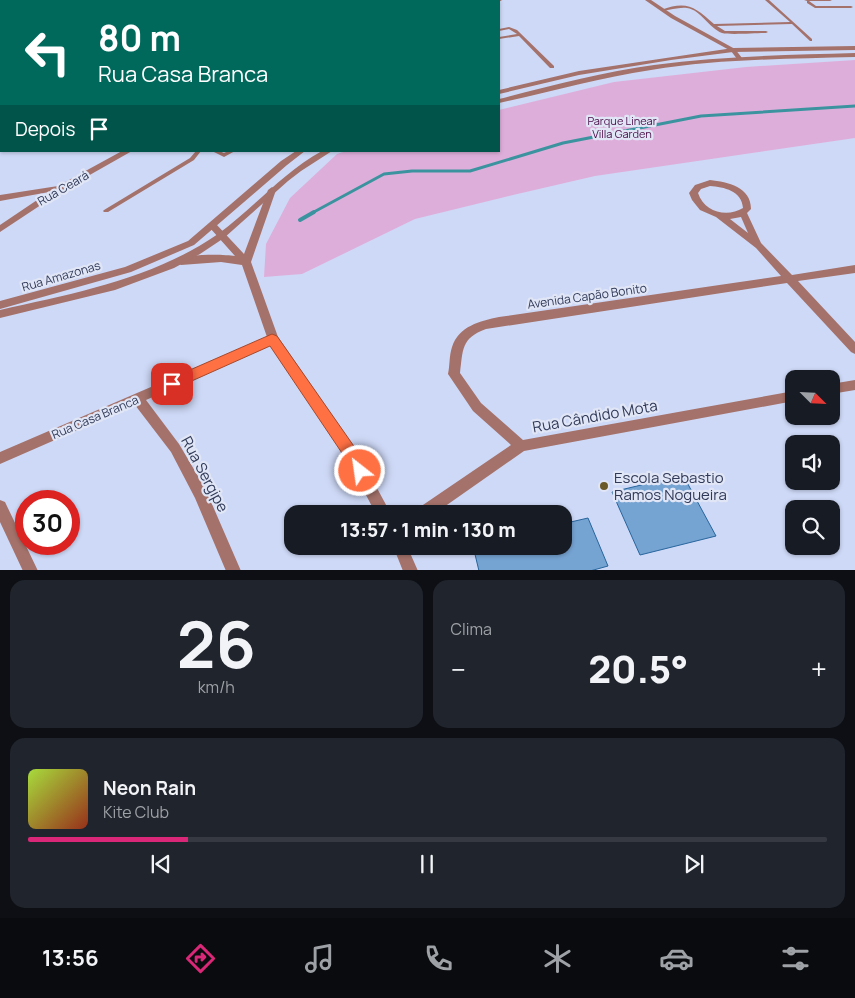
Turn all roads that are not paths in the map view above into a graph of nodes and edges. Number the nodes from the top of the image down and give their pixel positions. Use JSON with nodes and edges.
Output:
{"nodes":[{"id":1,"x":648,"y":0,"type":"edge"},
{"id":2,"x":767,"y":0,"type":"edge"},
{"id":3,"x":830,"y":0,"type":"edge"},
{"id":4,"x":807,"y":1,"type":"edge"},
{"id":5,"x":851,"y":7,"type":"dead end"},
{"id":6,"x":663,"y":10,"type":"junction"},
{"id":7,"x":698,"y":10,"type":"junction"},
{"id":8,"x":669,"y":14,"type":"junction"},
{"id":9,"x":793,"y":24,"type":"junction"},
{"id":10,"x":713,"y":25,"type":"junction"},
{"id":11,"x":500,"y":30,"type":"edge"},
{"id":12,"x":766,"y":32,"type":"dead end"},
{"id":13,"x":520,"y":35,"type":"junction"},
{"id":14,"x":500,"y":38,"type":"edge"},
{"id":15,"x":811,"y":40,"type":"dead end"},
{"id":16,"x":855,"y":48,"type":"edge"},
{"id":17,"x":734,"y":50,"type":"junction"},
{"id":18,"x":855,"y":55,"type":"edge"},
{"id":19,"x":739,"y":58,"type":"junction"},
{"id":20,"x":552,"y":67,"type":"dead end"},
{"id":21,"x":500,"y":92,"type":"edge"},
{"id":22,"x":500,"y":101,"type":"edge"},
{"id":23,"x":126,"y":152,"type":"edge"},
{"id":24,"x":198,"y":152,"type":"edge"},
{"id":25,"x":216,"y":152,"type":"edge"},
{"id":26,"x":231,"y":152,"type":"edge"},
{"id":27,"x":301,"y":152,"type":"edge"},
{"id":28,"x":326,"y":152,"type":"edge"},
{"id":29,"x":62,"y":187,"type":"junction"},
{"id":30,"x":272,"y":190,"type":"junction"},
{"id":31,"x":0,"y":198,"type":"edge"},
{"id":32,"x":106,"y":210,"type":"dead end"},
{"id":33,"x":743,"y":213,"type":"junction"},
{"id":34,"x":719,"y":215,"type":"junction"},
{"id":35,"x":213,"y":226,"type":"junction"},
{"id":36,"x":0,"y":229,"type":"edge"},
{"id":37,"x":222,"y":236,"type":"junction"},
{"id":38,"x":759,"y":246,"type":"junction"},
{"id":39,"x":181,"y":262,"type":"junction"},
{"id":40,"x":246,"y":262,"type":"junction"},
{"id":41,"x":855,"y":270,"type":"edge"},
{"id":42,"x":789,"y":279,"type":"junction"},
{"id":43,"x":0,"y":306,"type":"edge"},
{"id":44,"x":0,"y":314,"type":"edge"},
{"id":45,"x":272,"y":339,"type":"junction"},
{"id":46,"x":855,"y":349,"type":"edge"},
{"id":47,"x":855,"y":384,"type":"edge"},
{"id":48,"x":840,"y":387,"type":"edge"},
{"id":49,"x":785,"y":398,"type":"edge"},
{"id":50,"x":138,"y":399,"type":"junction"},
{"id":51,"x":521,"y":446,"type":"junction"},
{"id":52,"x":0,"y":458,"type":"edge"},
{"id":53,"x":379,"y":505,"type":"edge"},
{"id":54,"x":435,"y":505,"type":"edge"},
{"id":55,"x":0,"y":506,"type":"edge"},
{"id":56,"x":404,"y":555,"type":"edge"},
{"id":57,"x":31,"y":570,"type":"edge"},
{"id":58,"x":234,"y":570,"type":"edge"},
{"id":59,"x":411,"y":570,"type":"edge"}],
"edges":[{"from":1,"to":6,"type":"street"},
{"from":2,"to":9,"type":"lane"},
{"from":3,"to":4,"type":"lane"},
{"from":4,"to":5,"type":"lane"},
{"from":6,"to":7,"type":"lane"},
{"from":6,"to":8,"type":"street"},
{"from":7,"to":8,"type":"lane"},
{"from":7,"to":10,"type":"lane"},
{"from":8,"to":17,"type":"street"},
{"from":9,"to":10,"type":"lane"},
{"from":9,"to":15,"type":"lane"},
{"from":10,"to":12,"type":"lane"},
{"from":11,"to":13,"type":"lane"},
{"from":13,"to":14,"type":"lane"},
{"from":13,"to":20,"type":"lane"},
{"from":16,"to":17,"type":"street"},
{"from":17,"to":19,"type":"street"},
{"from":17,"to":21,"type":"street"},
{"from":18,"to":19,"type":"street"},
{"from":19,"to":22,"type":"street"},
{"from":23,"to":29,"type":"street","name":"Rua Ceará"},
{"from":24,"to":32,"type":"lane"},
{"from":25,"to":26,"type":"lane"},
{"from":27,"to":35,"type":"street","name":"Rua Amazonas"},
{"from":28,"to":30,"type":"street"},
{"from":29,"to":31,"type":"street"},
{"from":29,"to":36,"type":"street","name":"Rua Ceará"},
{"from":30,"to":37,"type":"street"},
{"from":30,"to":40,"type":"street"},
{"from":33,"to":34,"type":"street"},
{"from":33,"to":34,"type":"street"},
{"from":33,"to":38,"type":"street"},
{"from":34,"to":38,"type":"street"},
{"from":35,"to":37,"type":"street"},
{"from":35,"to":43,"type":"street","name":"Rua Amazonas"},
{"from":37,"to":39,"type":"street"},
{"from":37,"to":40,"type":"street"},
{"from":38,"to":42,"type":"street"},
{"from":39,"to":40,"type":"street"},
{"from":39,"to":44,"type":"street","name":"Rua Amazonas"},
{"from":40,"to":45,"type":"street"},
{"from":41,"to":42,"type":"street","name":"Avenida Capão Bonito"},
{"from":42,"to":46,"type":"street"},
{"from":42,"to":51,"type":"street","name":"Avenida Capão Bonito"},
{"from":45,"to":50,"type":"street","name":"Rua Casa Branca"},
{"from":45,"to":53,"type":"street"},
{"from":47,"to":48,"type":"street"},
{"from":49,"to":51,"type":"street","name":"Rua Cândido Mota"},
{"from":50,"to":52,"type":"street","name":"Rua Casa Branca"},
{"from":50,"to":58,"type":"street","name":"Rua Sergipe"},
{"from":51,"to":54,"type":"street","name":"Rua Cândido Mota"},
{"from":55,"to":57,"type":"street"},
{"from":56,"to":59,"type":"street"}]}
